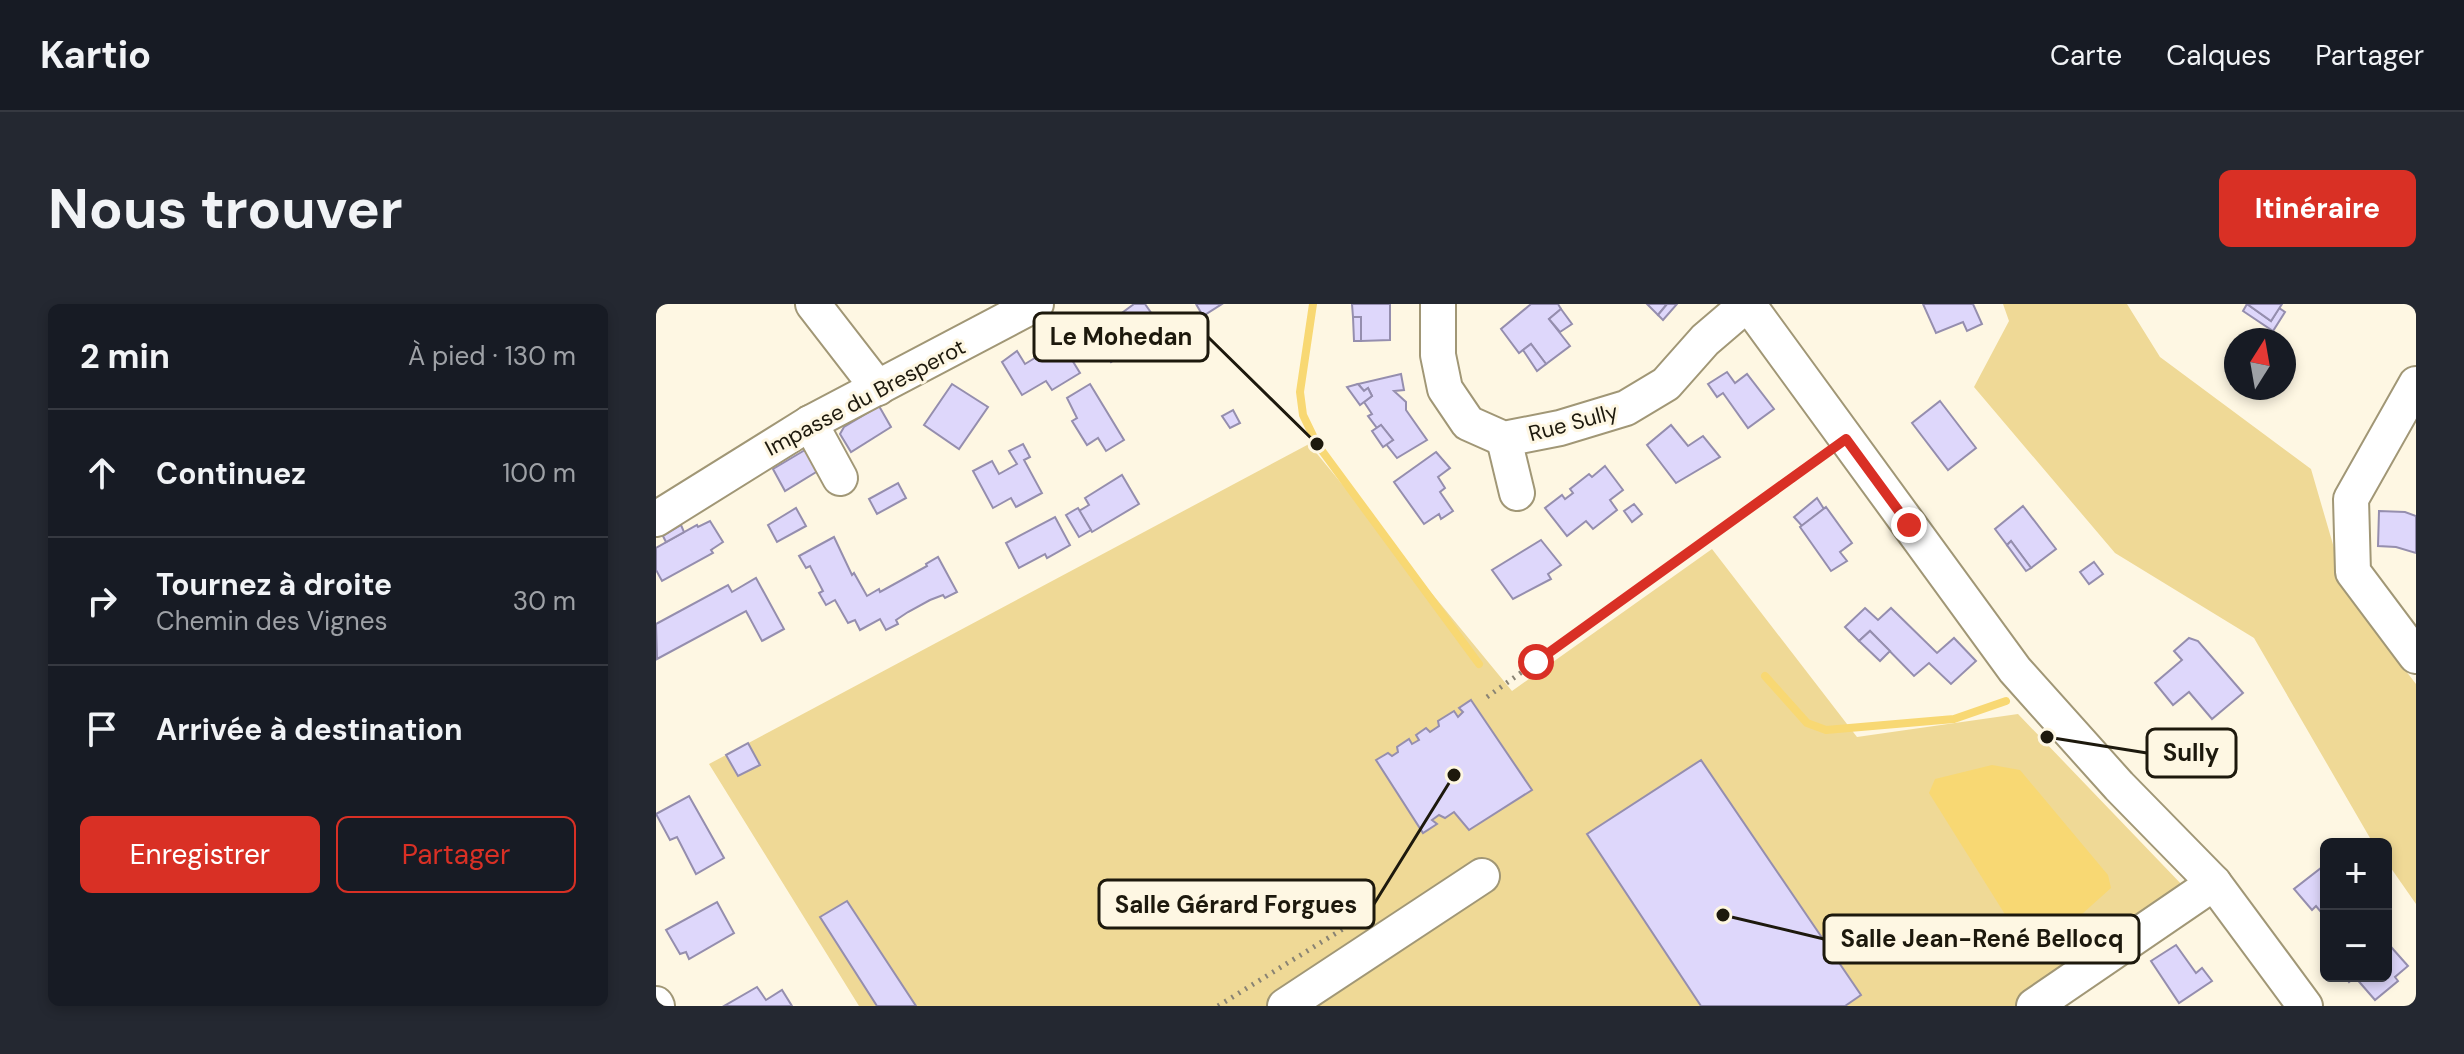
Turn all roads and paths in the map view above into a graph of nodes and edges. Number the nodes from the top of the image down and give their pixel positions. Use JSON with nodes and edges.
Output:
{"nodes":[{"id":1,"x":813,"y":304,"type":"edge"},
{"id":2,"x":1036,"y":304,"type":"edge"},
{"id":3,"x":1438,"y":304,"type":"edge"},
{"id":4,"x":1747,"y":304,"type":"edge"},
{"id":5,"x":2416,"y":384,"type":"edge"},
{"id":6,"x":878,"y":388,"type":"junction"},
{"id":7,"x":810,"y":423,"type":"junction"},
{"id":8,"x":1504,"y":439,"type":"junction"},
{"id":9,"x":1846,"y":439,"type":"junction"},
{"id":10,"x":840,"y":478,"type":"dead end"},
{"id":11,"x":1517,"y":493,"type":"dead end"},
{"id":12,"x":656,"y":519,"type":"edge"},
{"id":13,"x":2416,"y":656,"type":"edge"},
{"id":14,"x":1487,"y":697,"type":"dead end"},
{"id":15,"x":1482,"y":876,"type":"dead end"},
{"id":16,"x":2214,"y":883,"type":"junction"},
{"id":17,"x":1285,"y":1006,"type":"edge"},
{"id":18,"x":2034,"y":1006,"type":"edge"},
{"id":19,"x":2305,"y":1006,"type":"edge"}],
"edges":[{"from":1,"to":6,"type":"street"},
{"from":2,"to":6,"type":"street","name":"Impasse du Bresperot"},
{"from":3,"to":8,"type":"street","name":"Rue Sully"},
{"from":4,"to":8,"type":"street","name":"Rue Sully"},
{"from":4,"to":9,"type":"street"},
{"from":5,"to":13,"type":"street"},
{"from":6,"to":7,"type":"street","name":"Impasse du Bresperot"},
{"from":7,"to":10,"type":"street"},
{"from":7,"to":12,"type":"street","name":"Impasse du Bresperot"},
{"from":8,"to":11,"type":"street","name":"Rue Sully"},
{"from":9,"to":14,"type":"path"},
{"from":9,"to":16,"type":"street"},
{"from":15,"to":17,"type":"street"},
{"from":16,"to":18,"type":"street"},
{"from":16,"to":19,"type":"street"}]}
